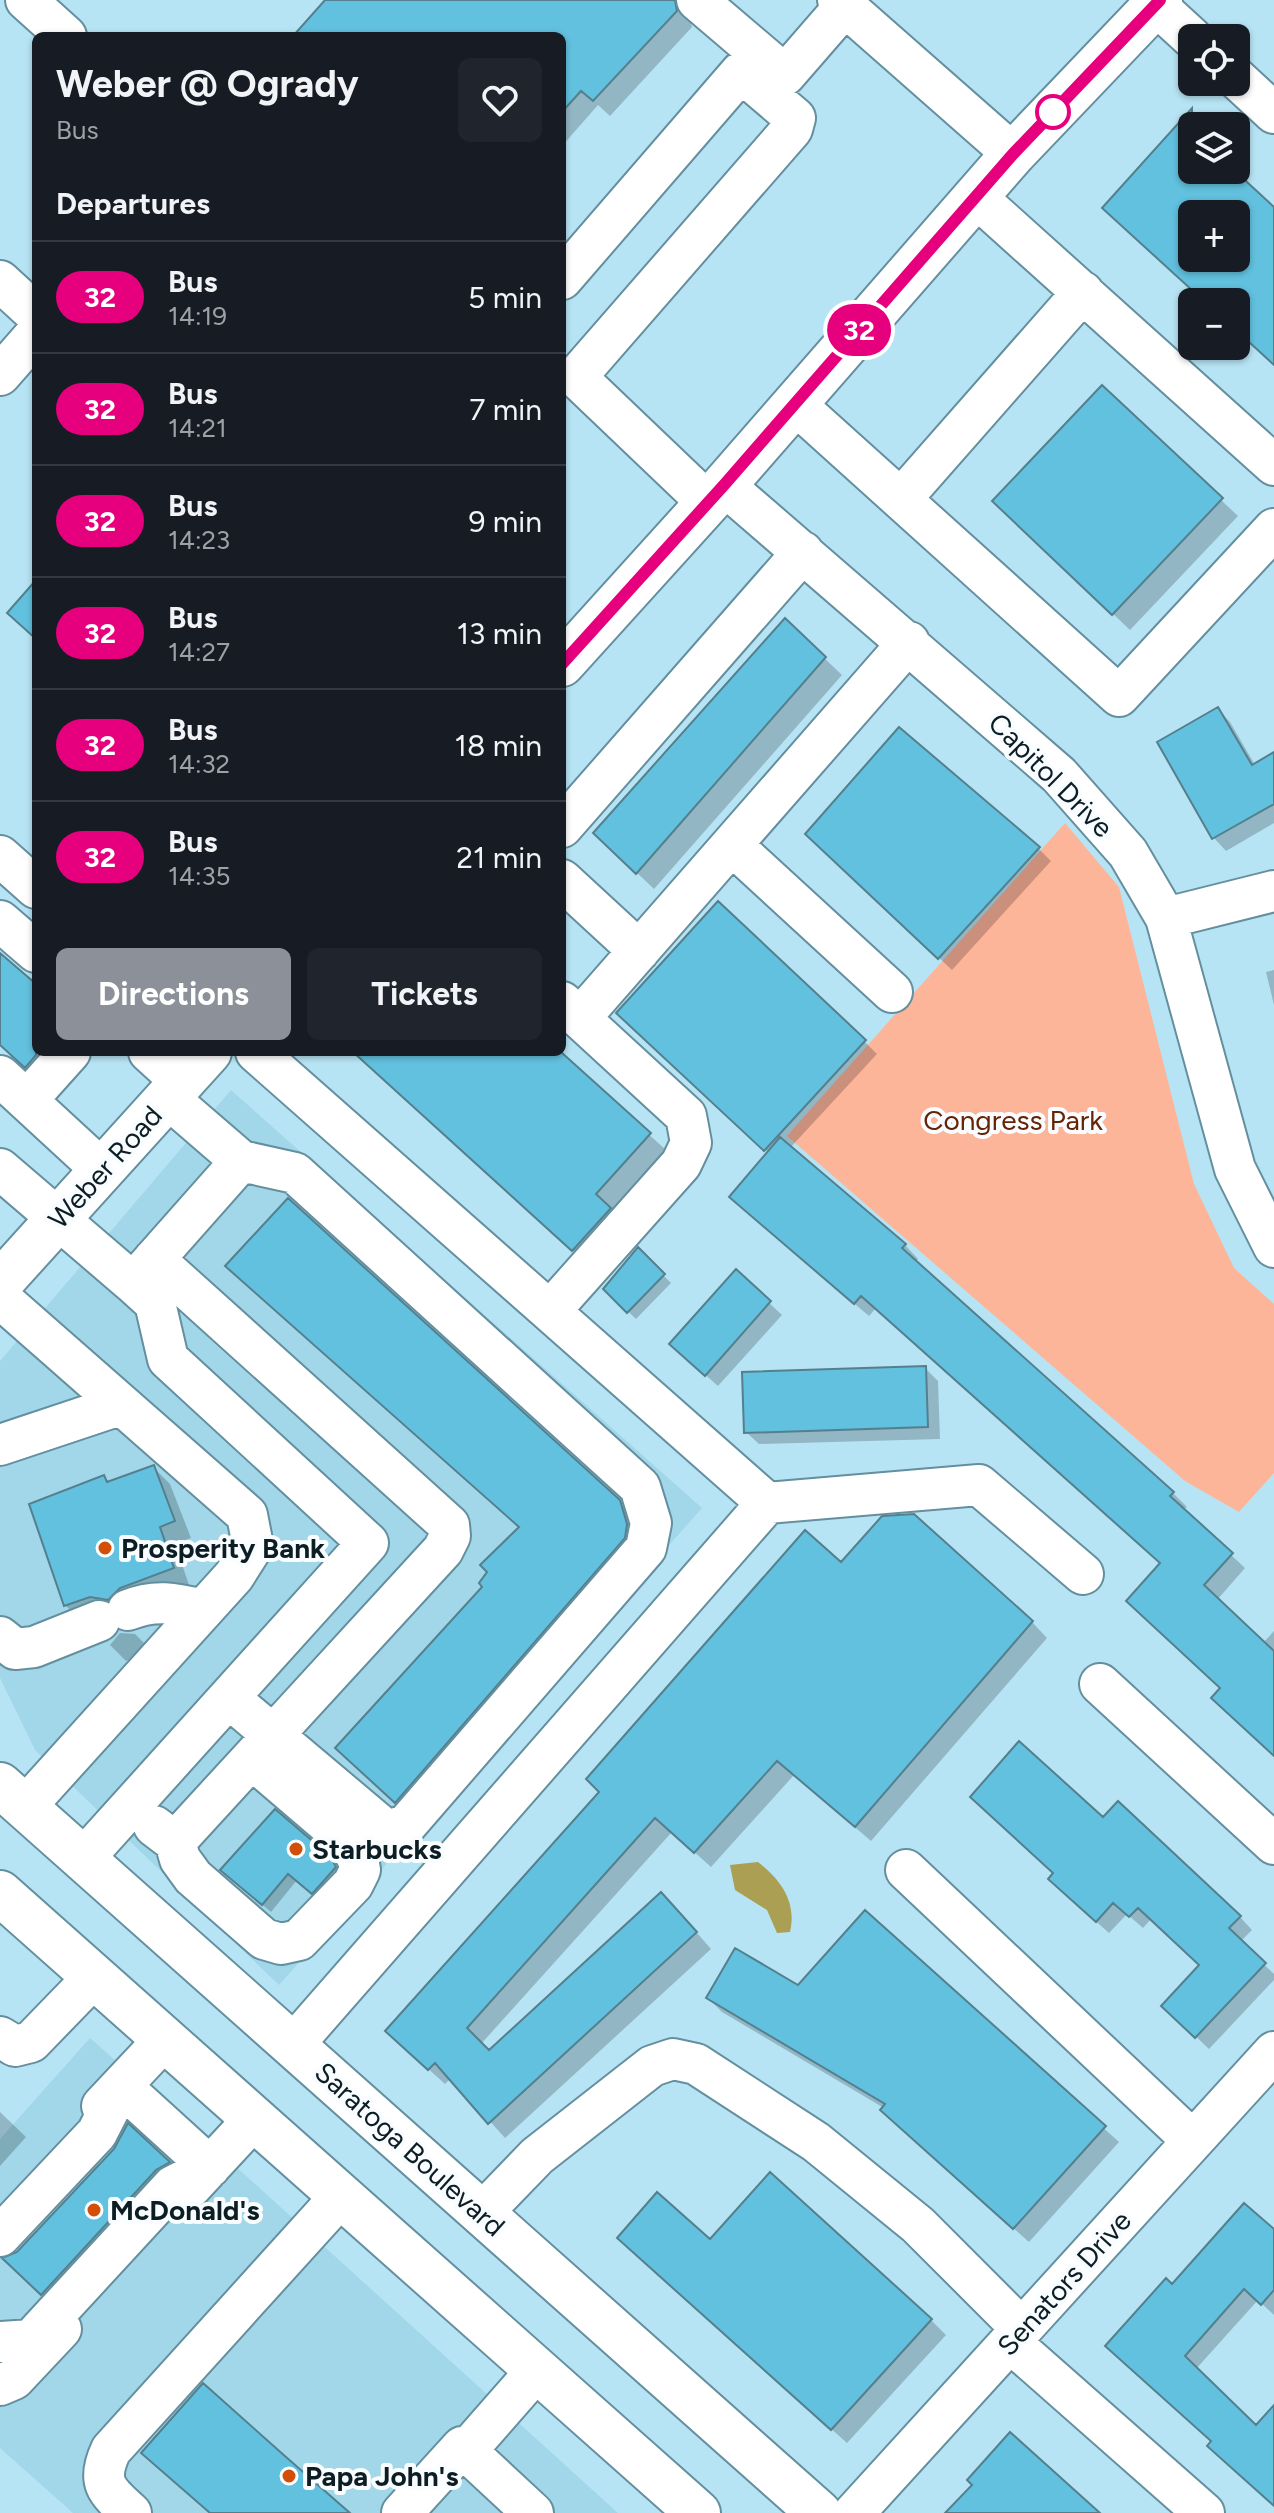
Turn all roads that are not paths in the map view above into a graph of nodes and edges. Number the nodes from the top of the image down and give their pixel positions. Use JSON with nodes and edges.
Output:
{"nodes":[{"id":1,"x":26,"y":0,"type":"edge"},
{"id":2,"x":697,"y":0,"type":"edge"},
{"id":3,"x":1158,"y":2,"type":"edge"},
{"id":4,"x":842,"y":3,"type":"edge"},
{"id":5,"x":1179,"y":24,"type":"edge"},
{"id":6,"x":62,"y":32,"type":"edge"},
{"id":7,"x":777,"y":85,"type":"junction"},
{"id":8,"x":1250,"y":91,"type":"edge"},
{"id":9,"x":1274,"y":113,"type":"edge"},
{"id":10,"x":1013,"y":154,"type":"junction"},
{"id":11,"x":976,"y":197,"type":"junction"},
{"id":12,"x":566,"y":274,"type":"edge"},
{"id":13,"x":0,"y":281,"type":"edge"},
{"id":14,"x":1083,"y":292,"type":"junction"},
{"id":15,"x":32,"y":310,"type":"edge"},
{"id":16,"x":32,"y":339,"type":"edge"},
{"id":17,"x":569,"y":371,"type":"edge"},
{"id":18,"x":0,"y":375,"type":"edge"},
{"id":19,"x":795,"y":404,"type":"junction"},
{"id":20,"x":1274,"y":465,"type":"edge"},
{"id":21,"x":716,"y":494,"type":"junction"},
{"id":22,"x":901,"y":499,"type":"junction"},
{"id":23,"x":1274,"y":529,"type":"edge"},
{"id":24,"x":803,"y":552,"type":"junction"},
{"id":25,"x":909,"y":642,"type":"junction"},
{"id":26,"x":566,"y":660,"type":"edge"},
{"id":27,"x":566,"y":822,"type":"edge"},
{"id":28,"x":732,"y":845,"type":"junction"},
{"id":29,"x":0,"y":856,"type":"edge"},
{"id":30,"x":32,"y":884,"type":"edge"},
{"id":31,"x":566,"y":884,"type":"edge"},
{"id":32,"x":1274,"y":891,"type":"edge"},
{"id":33,"x":1166,"y":918,"type":"junction"},
{"id":34,"x":0,"y":921,"type":"edge"},
{"id":35,"x":32,"y":949,"type":"edge"},
{"id":36,"x":639,"y":951,"type":"junction"},
{"id":37,"x":892,"y":992,"type":"dead end"},
{"id":38,"x":571,"y":1010,"type":"edge"},
{"id":39,"x":0,"y":1051,"type":"edge"},
{"id":40,"x":64,"y":1056,"type":"edge"},
{"id":41,"x":155,"y":1056,"type":"edge"},
{"id":42,"x":261,"y":1056,"type":"edge"},
{"id":43,"x":186,"y":1077,"type":"edge"},
{"id":44,"x":13,"y":1088,"type":"edge"},
{"id":45,"x":241,"y":1161,"type":"junction"},
{"id":46,"x":0,"y":1169,"type":"edge"},
{"id":47,"x":102,"y":1170,"type":"junction"},
{"id":48,"x":57,"y":1220,"type":"junction"},
{"id":49,"x":1274,"y":1247,"type":"edge"},
{"id":50,"x":144,"y":1271,"type":"junction"},
{"id":51,"x":0,"y":1283,"type":"edge"},
{"id":52,"x":0,"y":1298,"type":"edge"},
{"id":53,"x":550,"y":1311,"type":"junction"},
{"id":54,"x":120,"y":1405,"type":"junction"},
{"id":55,"x":0,"y":1445,"type":"edge"},
{"id":56,"x":767,"y":1503,"type":"junction"},
{"id":57,"x":368,"y":1543,"type":"junction"},
{"id":58,"x":1083,"y":1574,"type":"dead end"},
{"id":59,"x":413,"y":1583,"type":"junction"},
{"id":60,"x":203,"y":1610,"type":"junction"},
{"id":61,"x":0,"y":1637,"type":"edge"},
{"id":62,"x":1100,"y":1684,"type":"dead end"},
{"id":63,"x":229,"y":1698,"type":"junction"},
{"id":64,"x":263,"y":1748,"type":"junction"},
{"id":65,"x":13,"y":1796,"type":"edge"},
{"id":66,"x":131,"y":1807,"type":"junction"},
{"id":67,"x":175,"y":1842,"type":"junction"},
{"id":68,"x":1274,"y":1844,"type":"edge"},
{"id":69,"x":83,"y":1859,"type":"junction"},
{"id":70,"x":906,"y":1870,"type":"dead end"},
{"id":71,"x":0,"y":1893,"type":"edge"},
{"id":72,"x":94,"y":1977,"type":"junction"},
{"id":73,"x":0,"y":2037,"type":"edge"},
{"id":74,"x":165,"y":2039,"type":"junction"},
{"id":75,"x":293,"y":2045,"type":"junction"},
{"id":76,"x":1274,"y":2052,"type":"edge"},
{"id":77,"x":121,"y":2086,"type":"junction"},
{"id":78,"x":254,"y":2119,"type":"junction"},
{"id":79,"x":1193,"y":2141,"type":"junction"},
{"id":80,"x":210,"y":2167,"type":"junction"},
{"id":81,"x":341,"y":2196,"type":"junction"},
{"id":82,"x":482,"y":2213,"type":"junction"},
{"id":83,"x":0,"y":2218,"type":"edge"},
{"id":84,"x":0,"y":2236,"type":"edge"},
{"id":85,"x":1016,"y":2336,"type":"junction"},
{"id":86,"x":10,"y":2345,"type":"edge"},
{"id":87,"x":537,"y":2370,"type":"junction"},
{"id":88,"x":0,"y":2385,"type":"edge"},
{"id":89,"x":466,"y":2451,"type":"junction"},
{"id":90,"x":131,"y":2513,"type":"edge"},
{"id":91,"x":402,"y":2513,"type":"edge"},
{"id":92,"x":533,"y":2513,"type":"edge"},
{"id":93,"x":698,"y":2513,"type":"edge"},
{"id":94,"x":819,"y":2513,"type":"edge"},
{"id":95,"x":854,"y":2513,"type":"edge"},
{"id":96,"x":1204,"y":2513,"type":"edge"}],
"edges":[{"from":1,"to":6,"type":"street"},
{"from":2,"to":7,"type":"street"},
{"from":3,"to":5,"type":"street"},
{"from":3,"to":10,"type":"main road"},
{"from":4,"to":7,"type":"street"},
{"from":4,"to":10,"type":"street"},
{"from":7,"to":12,"type":"street"},
{"from":7,"to":17,"type":"street"},
{"from":8,"to":9,"type":"street"},
{"from":10,"to":11,"type":"main road"},
{"from":11,"to":14,"type":"street"},
{"from":11,"to":19,"type":"main road"},
{"from":13,"to":15,"type":"street"},
{"from":14,"to":20,"type":"street"},
{"from":14,"to":22,"type":"street"},
{"from":16,"to":18,"type":"street"},
{"from":17,"to":21,"type":"street","name":"Capitol Drive"},
{"from":19,"to":21,"type":"main road"},
{"from":19,"to":22,"type":"street"},
{"from":21,"to":24,"type":"street","name":"Capitol Drive"},
{"from":21,"to":26,"type":"main road"},
{"from":22,"to":23,"type":"street"},
{"from":24,"to":25,"type":"street","name":"Capitol Drive"},
{"from":24,"to":27,"type":"street"},
{"from":25,"to":28,"type":"street"},
{"from":25,"to":33,"type":"street","name":"Capitol Drive"},
{"from":28,"to":36,"type":"street"},
{"from":28,"to":37,"type":"street"},
{"from":29,"to":30,"type":"street"},
{"from":31,"to":36,"type":"street"},
{"from":32,"to":33,"type":"street"},
{"from":33,"to":49,"type":"street","name":"Capitol Drive"},
{"from":34,"to":35,"type":"street"},
{"from":36,"to":38,"type":"street"},
{"from":38,"to":53,"type":"street"},
{"from":39,"to":44,"type":"street"},
{"from":40,"to":44,"type":"street"},
{"from":41,"to":43,"type":"street"},
{"from":42,"to":53,"type":"street"},
{"from":43,"to":45,"type":"street"},
{"from":43,"to":47,"type":"main road","name":"Weber Road"},
{"from":44,"to":47,"type":"street"},
{"from":45,"to":50,"type":"street"},
{"from":45,"to":64,"type":"street"},
{"from":46,"to":48,"type":"street"},
{"from":47,"to":48,"type":"main road","name":"Weber Road"},
{"from":48,"to":50,"type":"street"},
{"from":48,"to":51,"type":"main road","name":"Weber Road"},
{"from":50,"to":57,"type":"street"},
{"from":50,"to":59,"type":"street"},
{"from":52,"to":54,"type":"street"},
{"from":53,"to":56,"type":"street"},
{"from":54,"to":55,"type":"street"},
{"from":54,"to":60,"type":"street"},
{"from":56,"to":58,"type":"street"},
{"from":56,"to":75,"type":"street"},
{"from":57,"to":59,"type":"street"},
{"from":57,"to":63,"type":"street"},
{"from":59,"to":64,"type":"street"},
{"from":60,"to":61,"type":"street"},
{"from":60,"to":65,"type":"street"},
{"from":62,"to":68,"type":"street"},
{"from":63,"to":64,"type":"street"},
{"from":63,"to":66,"type":"street"},
{"from":64,"to":67,"type":"street"},
{"from":64,"to":67,"type":"street"},
{"from":65,"to":69,"type":"main road","name":"Saratoga Boulevard"},
{"from":66,"to":67,"type":"street"},
{"from":66,"to":69,"type":"street"},
{"from":69,"to":75,"type":"main road","name":"Saratoga Boulevard"},
{"from":70,"to":79,"type":"street"},
{"from":71,"to":72,"type":"main road"},
{"from":72,"to":73,"type":"street"},
{"from":72,"to":74,"type":"main road"},
{"from":74,"to":77,"type":"street"},
{"from":74,"to":78,"type":"main road"},
{"from":75,"to":82,"type":"main road","name":"Saratoga Boulevard"},
{"from":76,"to":79,"type":"street","name":"Senators Drive"},
{"from":77,"to":80,"type":"street"},
{"from":77,"to":83,"type":"street"},
{"from":77,"to":84,"type":"street"},
{"from":78,"to":80,"type":"street"},
{"from":78,"to":81,"type":"main road"},
{"from":79,"to":85,"type":"street","name":"Senators Drive"},
{"from":80,"to":86,"type":"street"},
{"from":80,"to":88,"type":"street"},
{"from":81,"to":87,"type":"main road"},
{"from":81,"to":90,"type":"street"},
{"from":82,"to":85,"type":"street"},
{"from":82,"to":94,"type":"main road","name":"Saratoga Boulevard"},
{"from":85,"to":95,"type":"street","name":"Senators Drive"},
{"from":85,"to":96,"type":"street"},
{"from":87,"to":89,"type":"street"},
{"from":87,"to":93,"type":"main road"},
{"from":89,"to":91,"type":"street"},
{"from":89,"to":92,"type":"street"}]}
